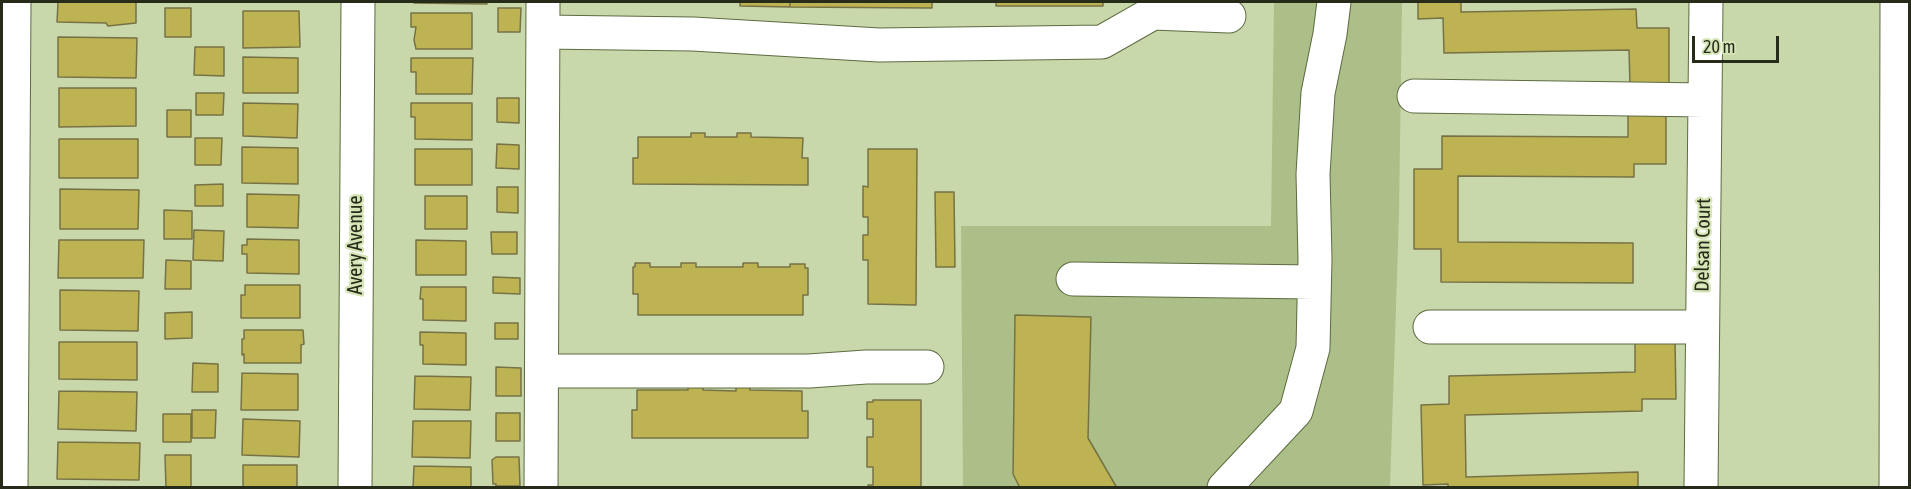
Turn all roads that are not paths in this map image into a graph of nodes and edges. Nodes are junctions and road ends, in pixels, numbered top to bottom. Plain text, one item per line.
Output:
1 (14, 2) edge
2 (358, 2) edge
3 (1334, 2) edge
4 (1706, 2) edge
5 (1897, 2) edge
6 (1229, 16) dead end
7 (543, 17) edge
8 (1414, 96) dead end
9 (1705, 100) junction
10 (1903, 130) edge
11 (1073, 279) dead end
12 (1314, 282) junction
13 (1430, 327) dead end
14 (1702, 327) junction
15 (927, 367) dead end
16 (542, 371) junction
17 (11, 488) edge
18 (355, 488) edge
19 (541, 488) edge
20 (1224, 488) edge
21 (1701, 488) edge
22 (1896, 488) edge

1 - 17 street
2 - 18 street, Avery Avenue
3 - 12 street
4 - 9 street, Delsan Court
5 - 10 street
6 - 7 street
7 - 16 street
8 - 9 street
9 - 14 street, Delsan Court
10 - 22 street
11 - 12 street
12 - 20 street
13 - 14 street
14 - 21 street, Delsan Court
15 - 16 street
16 - 19 street

